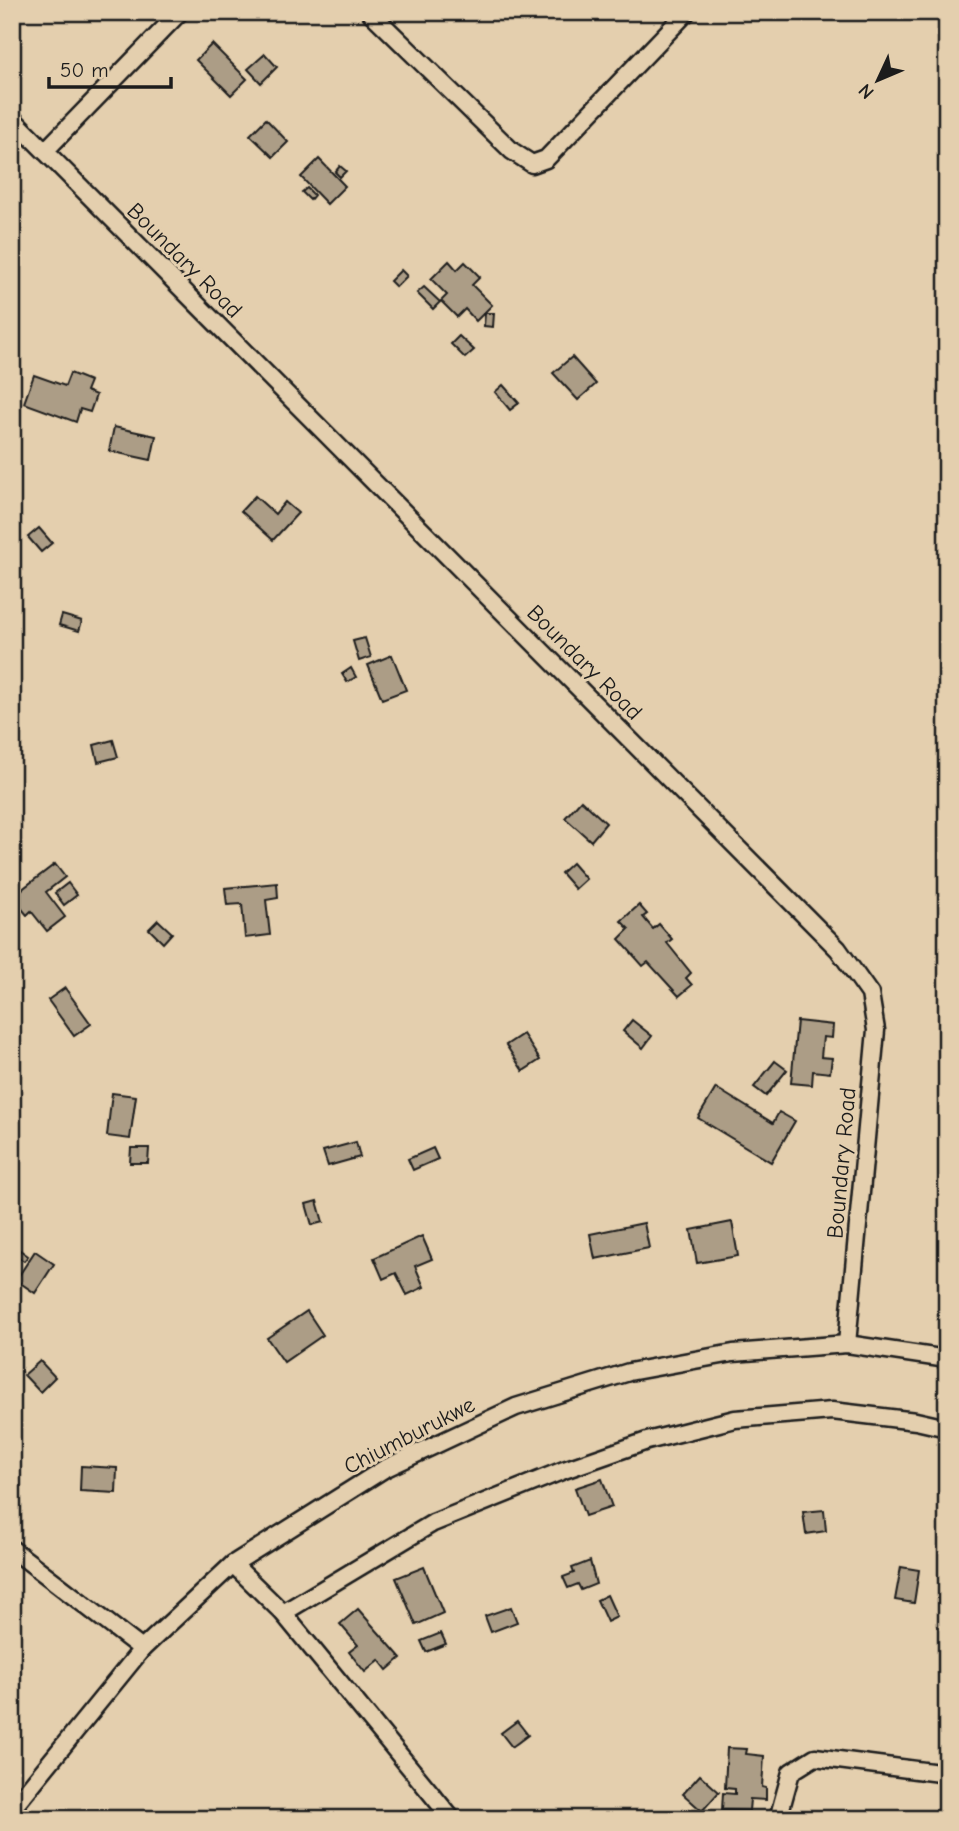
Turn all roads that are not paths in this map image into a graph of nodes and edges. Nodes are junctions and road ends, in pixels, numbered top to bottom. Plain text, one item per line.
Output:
1 (180, 12) edge
2 (370, 12) edge
3 (687, 12) edge
4 (12, 118) edge
5 (45, 151) junction
6 (847, 1344) junction
7 (947, 1359) edge
8 (947, 1428) edge
9 (12, 1549) edge
10 (233, 1564) junction
11 (283, 1613) junction
12 (142, 1649) junction
13 (947, 1774) edge
14 (12, 1809) edge
15 (452, 1819) edge
16 (778, 1819) edge

1 - 5 street
2 - 3 street
4 - 5 street, Boundary Road
5 - 6 street, Boundary Road
6 - 7 street, Chiumburukwe
6 - 10 street, Chiumburukwe
8 - 11 street
9 - 12 street
10 - 11 street
10 - 12 street, Chiumburukwe
11 - 15 street
12 - 14 street, Chiumburukwe
13 - 16 street

